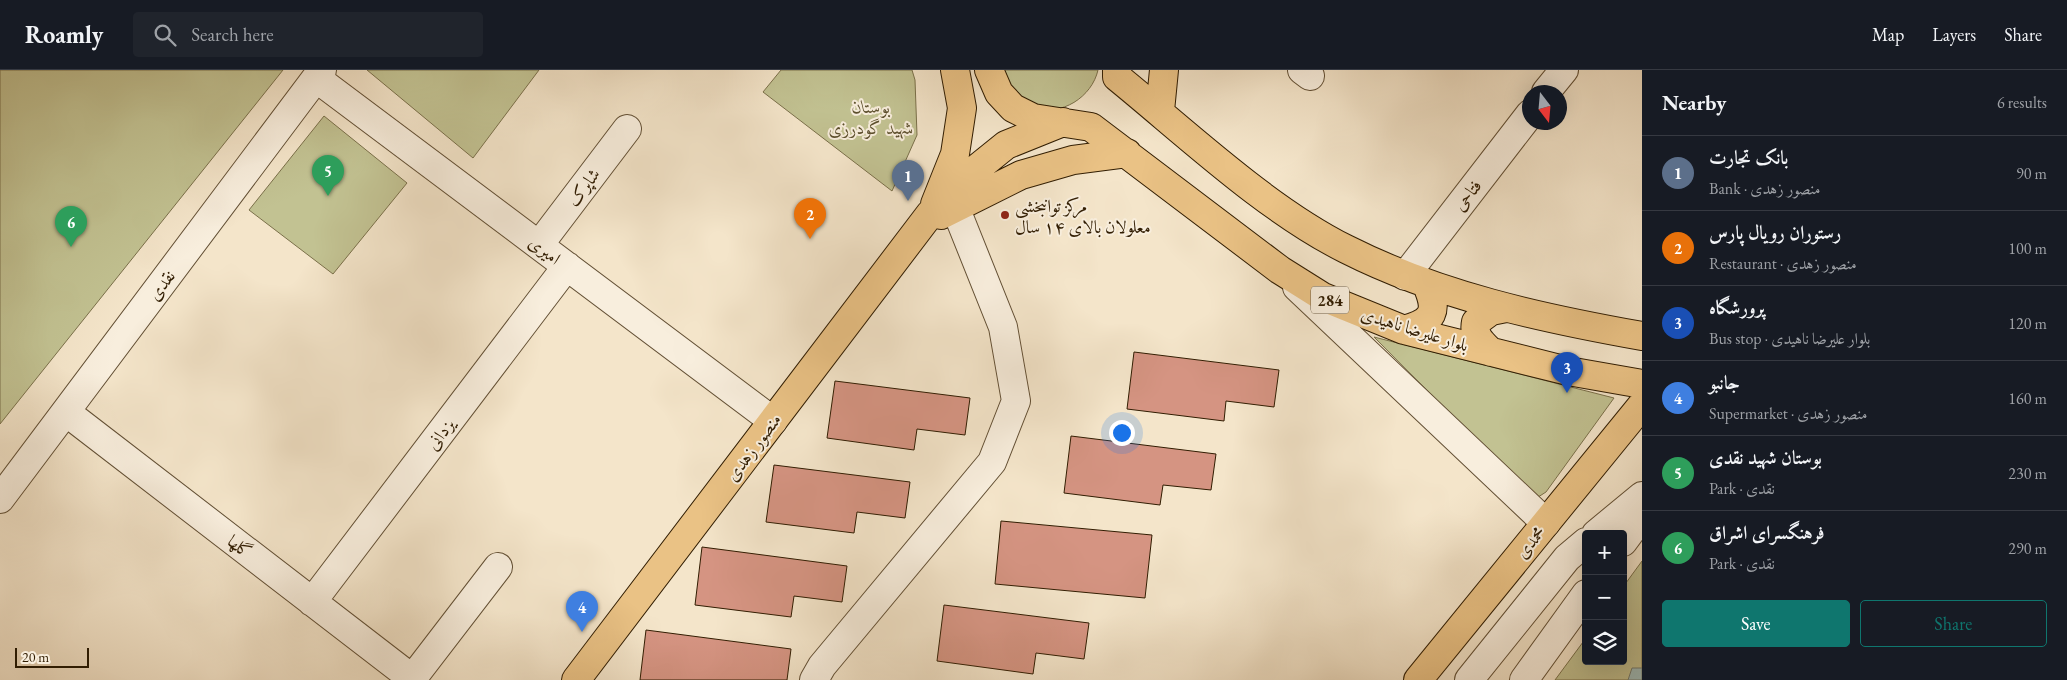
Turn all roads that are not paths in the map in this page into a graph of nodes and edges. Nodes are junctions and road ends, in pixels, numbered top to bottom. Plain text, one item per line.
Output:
1 (955, 70) edge
2 (989, 70) edge
3 (1164, 70) edge
4 (1564, 70) edge
5 (1117, 73) edge
6 (319, 74) edge
7 (1552, 85) edge
8 (1160, 111) junction
9 (1063, 122) junction
10 (1522, 126) edge
11 (627, 129) dead end
12 (1127, 153) junction
13 (936, 216) junction
14 (539, 245) junction
15 (567, 266) junction
16 (1280, 270) junction
17 (1415, 280) junction
18 (1506, 308) junction
19 (1404, 330) junction
20 (1642, 336) edge
21 (1490, 352) junction
22 (1642, 384) edge
23 (1642, 405) edge
24 (66, 412) junction
25 (773, 421) junction
26 (1642, 496) edge
27 (0, 499) edge
28 (1642, 516) edge
29 (1546, 523) junction
30 (1601, 530) edge
31 (1627, 537) edge
32 (1582, 545) edge
33 (498, 567) dead end
34 (1582, 600) edge
35 (312, 602) junction
36 (413, 679) edge
37 (576, 680) edge
38 (814, 680) edge
39 (1418, 680) edge
40 (1469, 680) edge
41 (1524, 680) edge

1 - 13 main road, منصور زهدی
2 - 9 main road, بلوار علیرضا ناهیدی
3 - 8 main road
4 - 7 street
5 - 8 main road
6 - 14 street, امیری
6 - 24 street, نقدی
8 - 17 main road
9 - 12 main road, بلوار علیرضا ناهیدی / 284
9 - 13 main road, منصور زهدی
10 - 17 street, فتاحی
11 - 14 street, شاپرک
12 - 13 main road
12 - 16 main road, بلوار علیرضا ناهیدی / 284
13 - 25 main road, منصور زهدی
13 - 38 street
14 - 15 street, امیری
15 - 25 street, امیری
15 - 35 street, یزدانی
16 - 19 main road, بلوار علیرضا ناهیدی / 284
16 - 29 street
17 - 18 main road
17 - 19 main road
18 - 20 main road
18 - 21 main road
19 - 21 main road, بلوار علیرضا ناهیدی / 284
21 - 22 main road, بلوار علیرضا ناهیدی / 284
23 - 29 main road, محمدی
24 - 27 street, نقدی
24 - 35 street, گلها
25 - 37 main road, منصور زهدی
26 - 30 street
28 - 31 street
29 - 39 main road, محمدی
32 - 40 street
33 - 36 street
34 - 41 street
35 - 36 street, گلها

